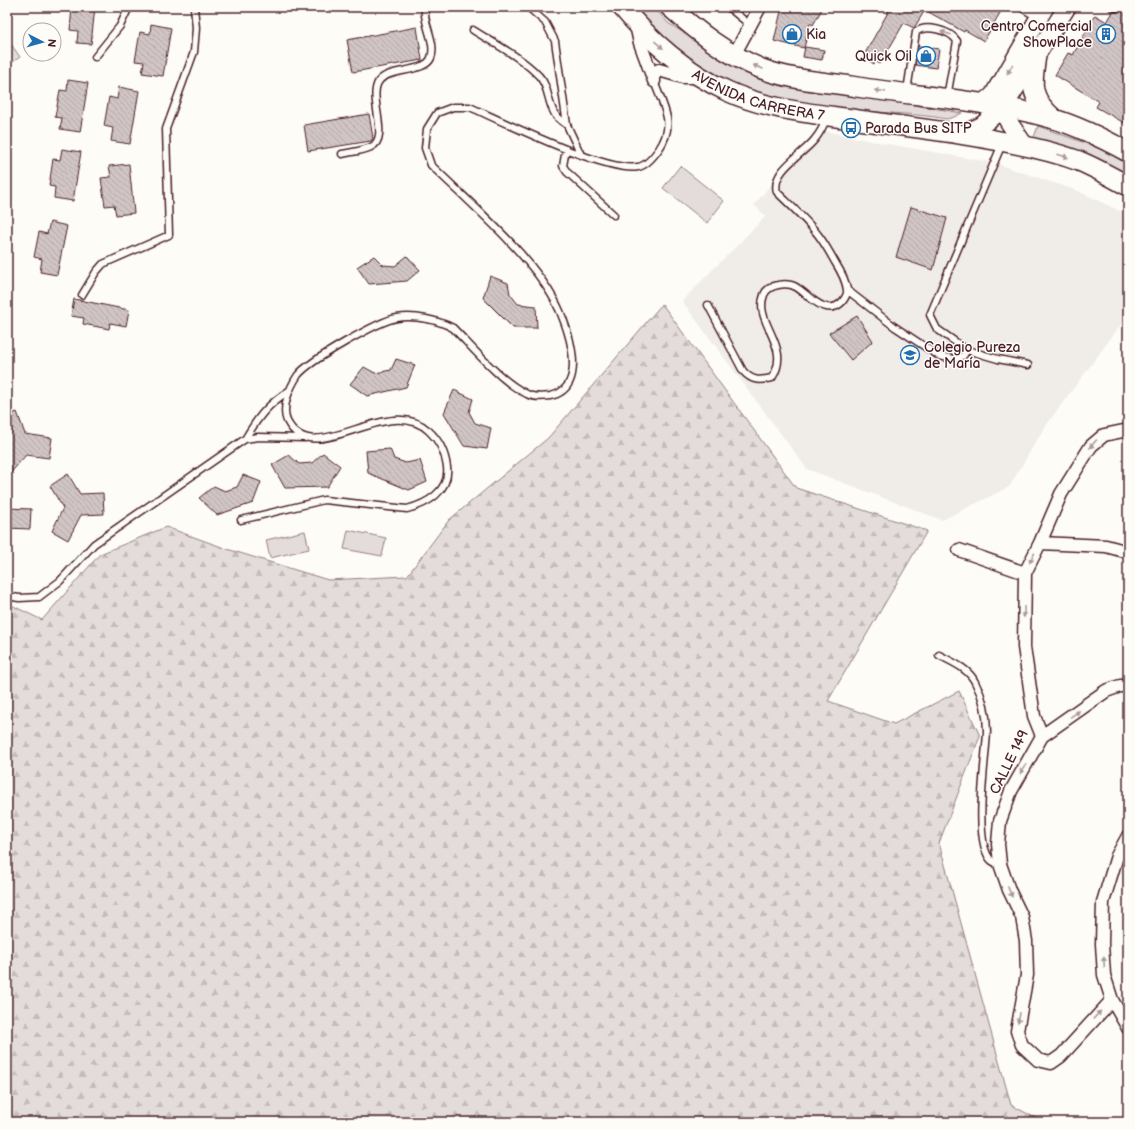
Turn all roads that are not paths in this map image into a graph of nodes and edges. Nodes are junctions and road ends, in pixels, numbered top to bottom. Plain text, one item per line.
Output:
1 (130, 7) edge
2 (194, 7) edge
3 (425, 7) edge
4 (528, 7) edge
5 (622, 7) edge
6 (670, 7) edge
7 (728, 7) edge
8 (760, 7) edge
9 (1067, 7) edge
10 (1037, 10) edge
11 (636, 24) junction
12 (750, 25) junction
13 (473, 30) dead end
14 (734, 55) junction
15 (1036, 56) junction
16 (95, 57) dead end
17 (700, 77) junction
18 (654, 81) junction
19 (1000, 85) junction
20 (906, 94) junction
21 (954, 101) junction
22 (984, 104) junction
23 (1004, 108) junction
24 (828, 116) junction
25 (1054, 119) junction
26 (567, 125) junction
27 (958, 133) junction
28 (1003, 142) junction
29 (1025, 146) junction
30 (566, 149) junction
31 (1128, 152) edge
32 (342, 154) dead end
33 (581, 155) junction
34 (1128, 186) edge
35 (614, 215) dead end
36 (847, 290) junction
37 (82, 295) dead end
38 (708, 305) dead end
39 (967, 350) junction
40 (1028, 365) dead end
41 (290, 390) junction
42 (1128, 430) edge
43 (305, 438) junction
44 (245, 439) junction
45 (241, 520) dead end
46 (1040, 543) junction
47 (960, 550) dead end
48 (1128, 552) edge
49 (1025, 573) junction
50 (7, 596) edge
51 (939, 655) dead end
52 (1128, 686) edge
53 (1042, 736) junction
54 (1128, 836) edge
55 (1000, 864) junction
56 (1112, 1000) junction
57 (1128, 1028) edge

1 - 16 lane
2 - 37 lane
3 - 32 lane
4 - 26 lane
5 - 11 main road, AVENIDA CARRERA 7
6 - 14 main road, AVENIDA CARRERA 7
7 - 12 lane
8 - 12 street
9 - 15 main road
10 -> 19 main road
11 -> 17 main road, AVENIDA CARRERA 7
11 - 18 street
12 - 14 street
13 - 26 lane
20 -> 14 main road, AVENIDA CARRERA 7
15 - 23 main road
15 - 25 main road
17 - 18 street
17 - 24 main road, AVENIDA CARRERA 7
18 - 33 lane
19 - 22 main road
19 - 23 main road
20 - 21 main road, AVENIDA CARRERA 7
21 -> 20 lane
21 - 22 main road, AVENIDA CARRERA 7
21 - 27 main road
22 - 23 main road, AVENIDA CARRERA 7
23 - 25 main road, AVENIDA CARRERA 7
23 - 27 main road
23 - 29 main road
24 - 27 main road, AVENIDA CARRERA 7
24 - 36 lane
25 - 31 main road, AVENIDA CARRERA 7
26 - 33 lane
27 - 28 main road, AVENIDA CARRERA 7
28 - 29 main road, AVENIDA CARRERA 7
28 - 39 lane
29 -> 34 main road, AVENIDA CARRERA 7
30 - 33 lane
30 - 35 lane
30 - 41 lane
36 - 38 lane
36 - 39 lane
39 - 40 lane
41 - 43 lane
41 - 44 lane
42 -> 46 street, CALLE 149
43 - 44 lane
43 - 45 lane
44 - 50 lane
46 - 48 street
46 -> 49 street, CALLE 149
47 - 49 street
49 -> 53 street, CALLE 149
51 - 55 lane
53 -> 52 street
53 -> 55 street, CALLE 149
56 -> 54 street
55 -> 56 street, CALLE 149
56 - 57 street

